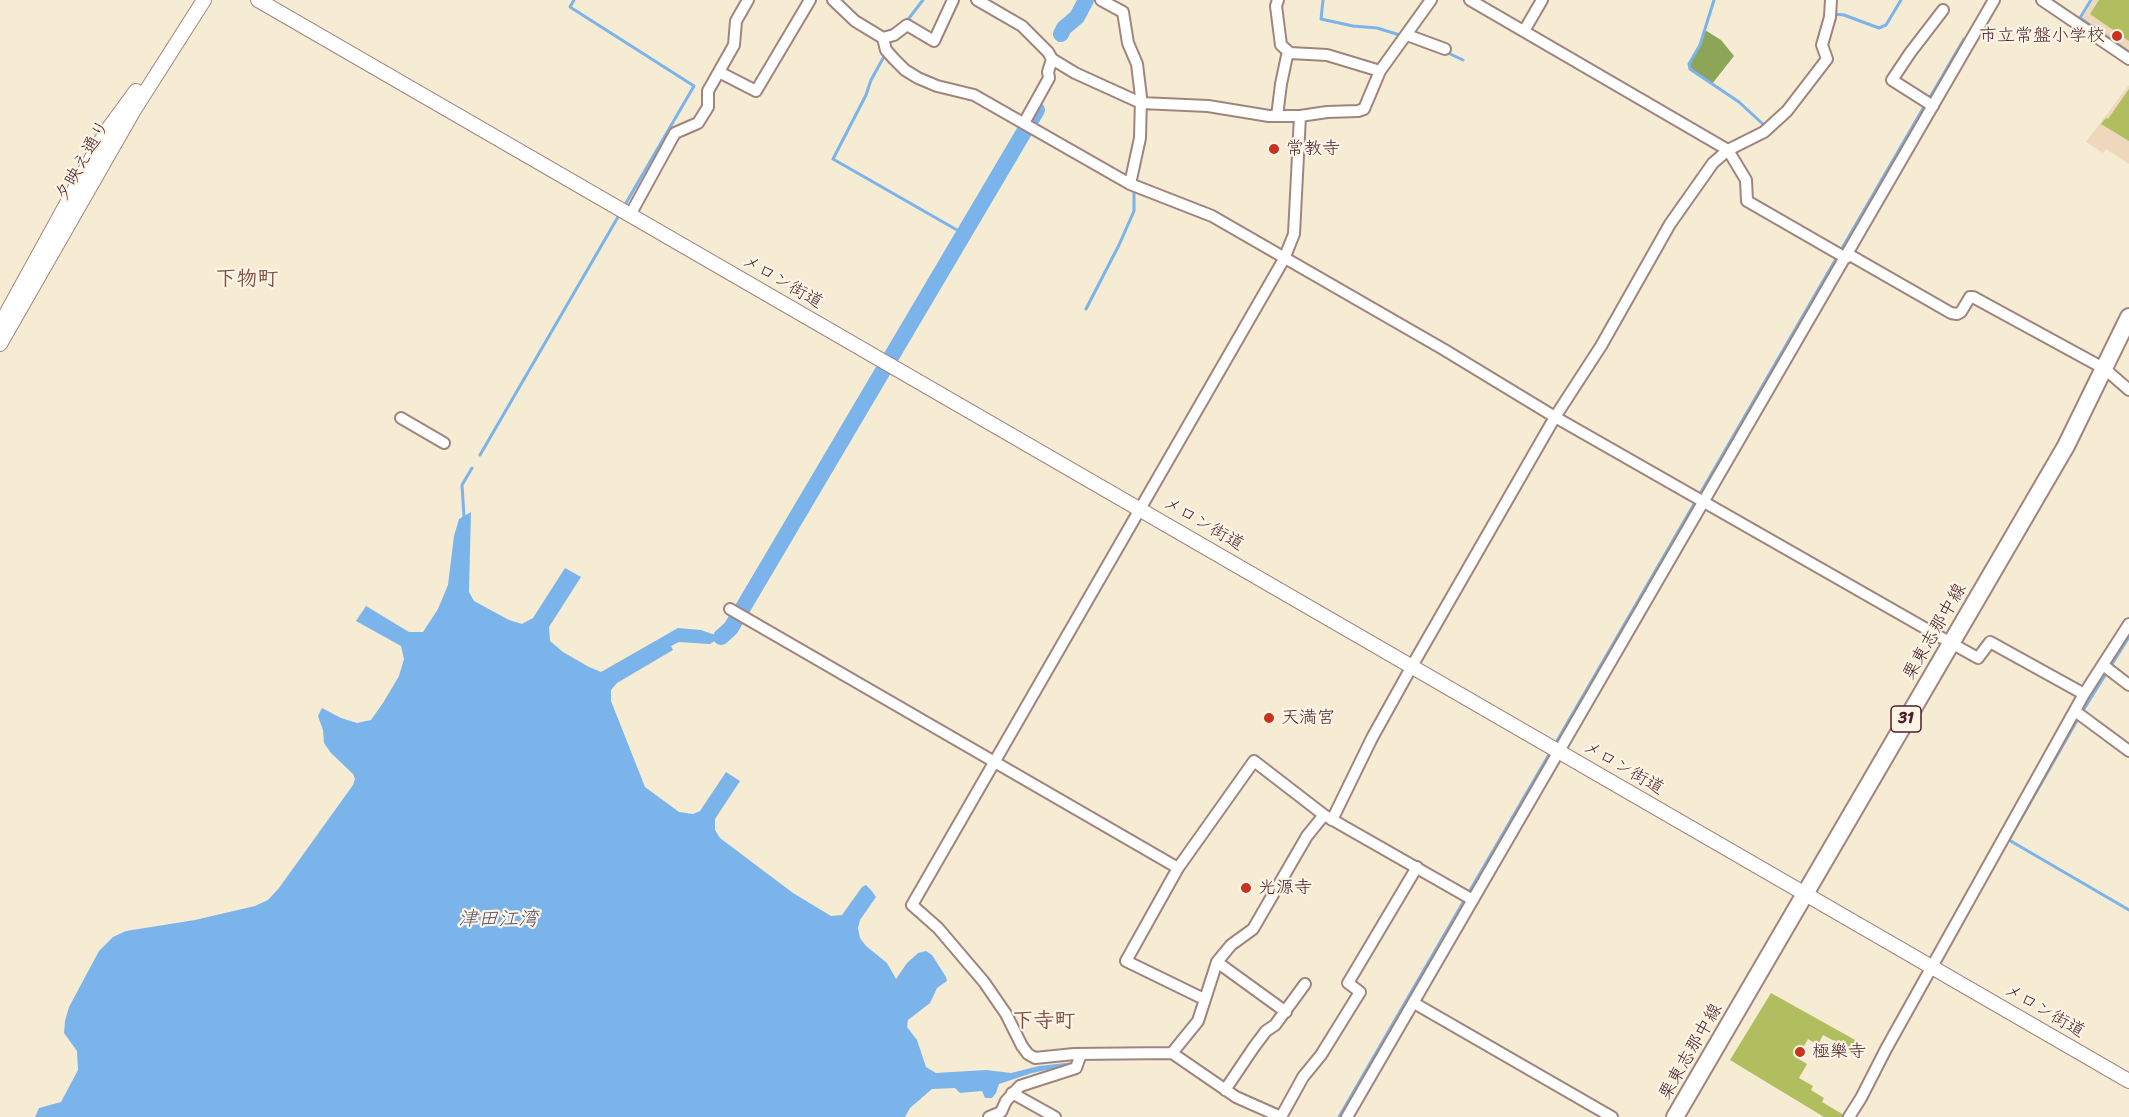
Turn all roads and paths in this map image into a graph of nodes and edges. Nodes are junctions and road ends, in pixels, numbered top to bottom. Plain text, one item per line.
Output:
1 (202, 0) edge
2 (258, 0) edge
3 (748, 0) edge
4 (810, 0) edge
5 (833, 0) edge
6 (953, 0) edge
7 (977, 0) edge
8 (1101, 0) edge
9 (1278, 0) edge
10 (1431, 0) edge
11 (1470, 0) edge
12 (1542, 0) edge
13 (1831, 0) edge
14 (1994, 0) edge
15 (2042, 0) edge
16 (1943, 10) dead end
17 (1524, 31) junction
18 (1407, 35) junction
19 (883, 38) junction
20 (1445, 50) dead end
21 (1288, 51) junction
22 (1052, 59) junction
23 (2129, 59) edge
24 (1380, 71) junction
25 (719, 72) junction
26 (1141, 103) junction
27 (1930, 104) junction
28 (1277, 116) junction
29 (1300, 116) junction
30 (1027, 124) junction
31 (1728, 150) junction
32 (1130, 184) junction
33 (630, 215) junction
34 (1843, 255) junction
35 (1284, 259) junction
36 (2129, 317) edge
37 (0, 325) edge
38 (0, 344) edge
39 (2105, 369) junction
40 (2129, 390) edge
41 (1555, 417) junction
42 (401, 418) dead end
43 (444, 443) dead end
44 (1700, 499) junction
45 (1140, 509) junction
46 (730, 609) dead end
47 (2129, 624) edge
48 (1951, 643) junction
49 (2103, 665) junction
50 (1412, 666) junction
51 (2129, 685) edge
52 (2084, 694) junction
53 (2075, 711) junction
54 (1554, 748) junction
55 (2129, 751) edge
56 (994, 760) junction
57 (1328, 818) junction
58 (1179, 867) junction
59 (1417, 867) junction
60 (1804, 895) junction
61 (1468, 897) junction
62 (1217, 962) junction
63 (1933, 968) junction
64 (1305, 984) dead end
65 (1204, 999) junction
66 (1414, 1003) junction
67 (1286, 1011) junction
68 (1172, 1053) junction
69 (1081, 1054) junction
70 (2129, 1081) edge
71 (1225, 1090) junction
72 (1012, 1093) junction
73 (989, 1117) edge
74 (1054, 1117) edge
75 (1281, 1117) edge
76 (1347, 1117) edge
77 (1612, 1117) edge
78 (1675, 1117) edge
79 (1849, 1117) edge

1 - 37 street, 夕映え通り
1 - 38 street, 夕映え通り
2 - 33 street, メロン街道
3 - 25 street
4 - 25 street
5 - 19 street
6 - 19 street
7 - 22 street
8 - 26 street
9 - 21 street
10 - 18 street
11 - 17 street
12 - 17 street
13 - 31 street
14 - 27 street
15 - 23 street
16 - 27 street
17 - 31 street
18 - 20 street
18 - 24 street
19 - 30 street
21 - 24 street
21 - 28 street
22 - 26 street
22 - 30 street
24 - 29 street
25 - 33 street
26 - 28 street
26 - 32 street
27 - 34 street
28 - 29 street
29 - 35 street
30 - 32 street
31 - 34 street
31 - 41 street
32 - 35 street
33 - 45 street, メロン街道
34 - 39 street
34 - 44 street
35 - 41 street
35 - 45 street
36 - 39 main road, 栗東志那中線 / 31
39 - 40 street
39 - 48 main road, 栗東志那中線 / 31
41 - 44 street
41 - 50 street
42 - 43 street
44 - 48 street
44 - 54 street
45 - 50 street, メロン街道
45 - 56 street
46 - 56 street
47 - 49 street
48 - 52 street
48 - 60 main road, 栗東志那中線 / 31
49 - 51 street
49 - 52 street
50 - 54 street, メロン街道
50 - 57 street
52 - 53 street
53 - 55 street
53 - 63 street
54 - 60 street, メロン街道
54 - 61 street
56 - 58 street
56 - 69 street
57 - 58 street
57 - 59 street
57 - 62 street
58 - 65 street
59 - 61 street
59 - 75 street
60 - 63 street, メロン街道
60 - 78 main road, 栗東志那中線 / 31
61 - 66 street
62 - 65 street
62 - 67 street
63 - 70 street, メロン街道
63 - 79 street
64 - 67 street
65 - 68 street
66 - 76 street
66 - 77 street
67 - 71 street
68 - 69 street
68 - 71 street
69 - 72 street
71 - 75 street
72 - 73 street
72 - 74 street

